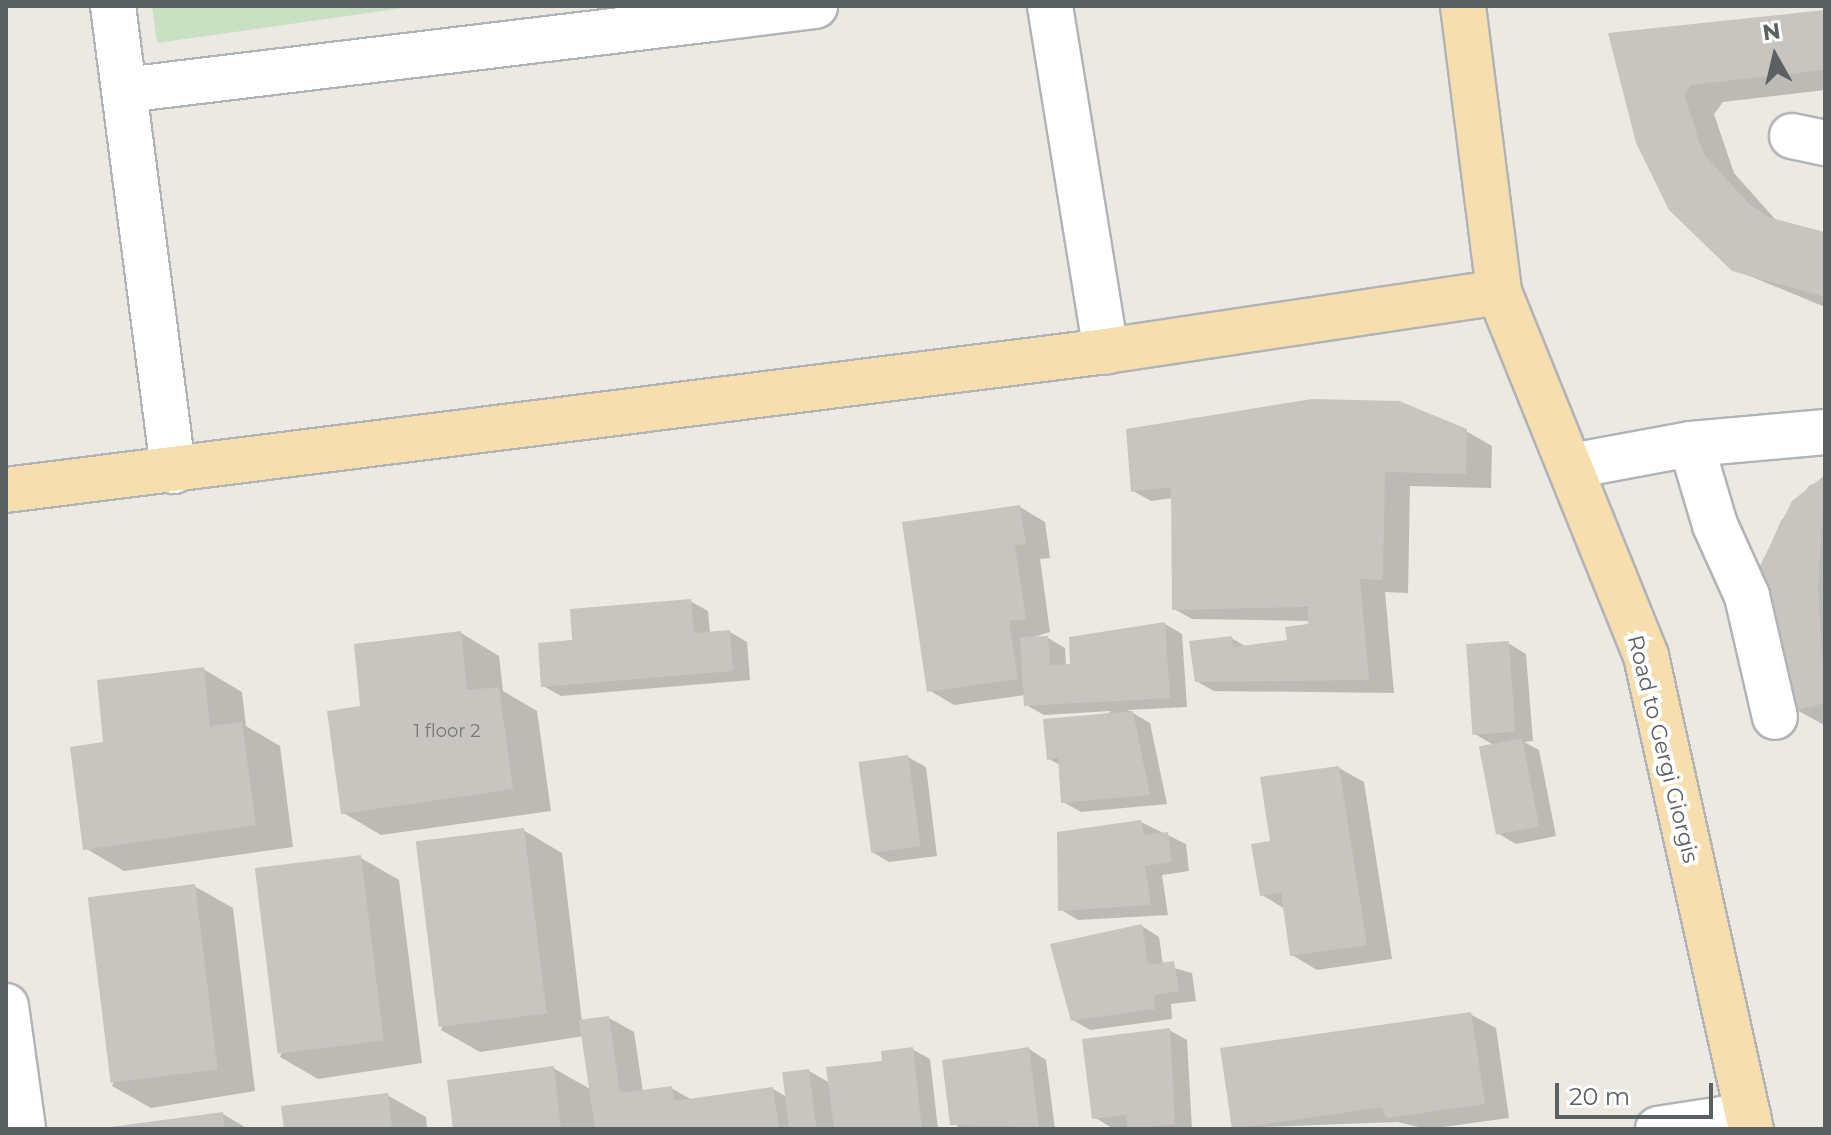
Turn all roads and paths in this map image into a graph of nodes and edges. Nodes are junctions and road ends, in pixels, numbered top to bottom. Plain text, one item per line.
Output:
1 (113, 6) edge
2 (815, 6) edge
3 (1050, 6) edge
4 (1463, 6) edge
5 (712, 12) edge
6 (125, 90) junction
7 (1499, 292) junction
8 (1106, 351) junction
9 (1825, 432) edge
10 (1691, 444) junction
11 (1572, 466) junction
12 (173, 471) junction
13 (6, 490) edge
14 (1775, 717) dead end
15 (6, 1006) edge
16 (1749, 1122) edge
17 (23, 1129) edge
18 (1658, 1129) edge

1 - 6 street
2 - 5 street
3 - 8 street
4 - 7 main road, Road to Gergi Giorgis
5 - 6 street
6 - 12 street
7 - 8 main road
7 - 11 main road, Road to Gergi Giorgis
8 - 12 main road
9 - 10 street
10 - 11 street
10 - 14 street
11 - 16 main road, Road to Gergi Giorgis
12 - 13 main road
15 - 17 street
16 - 18 street

